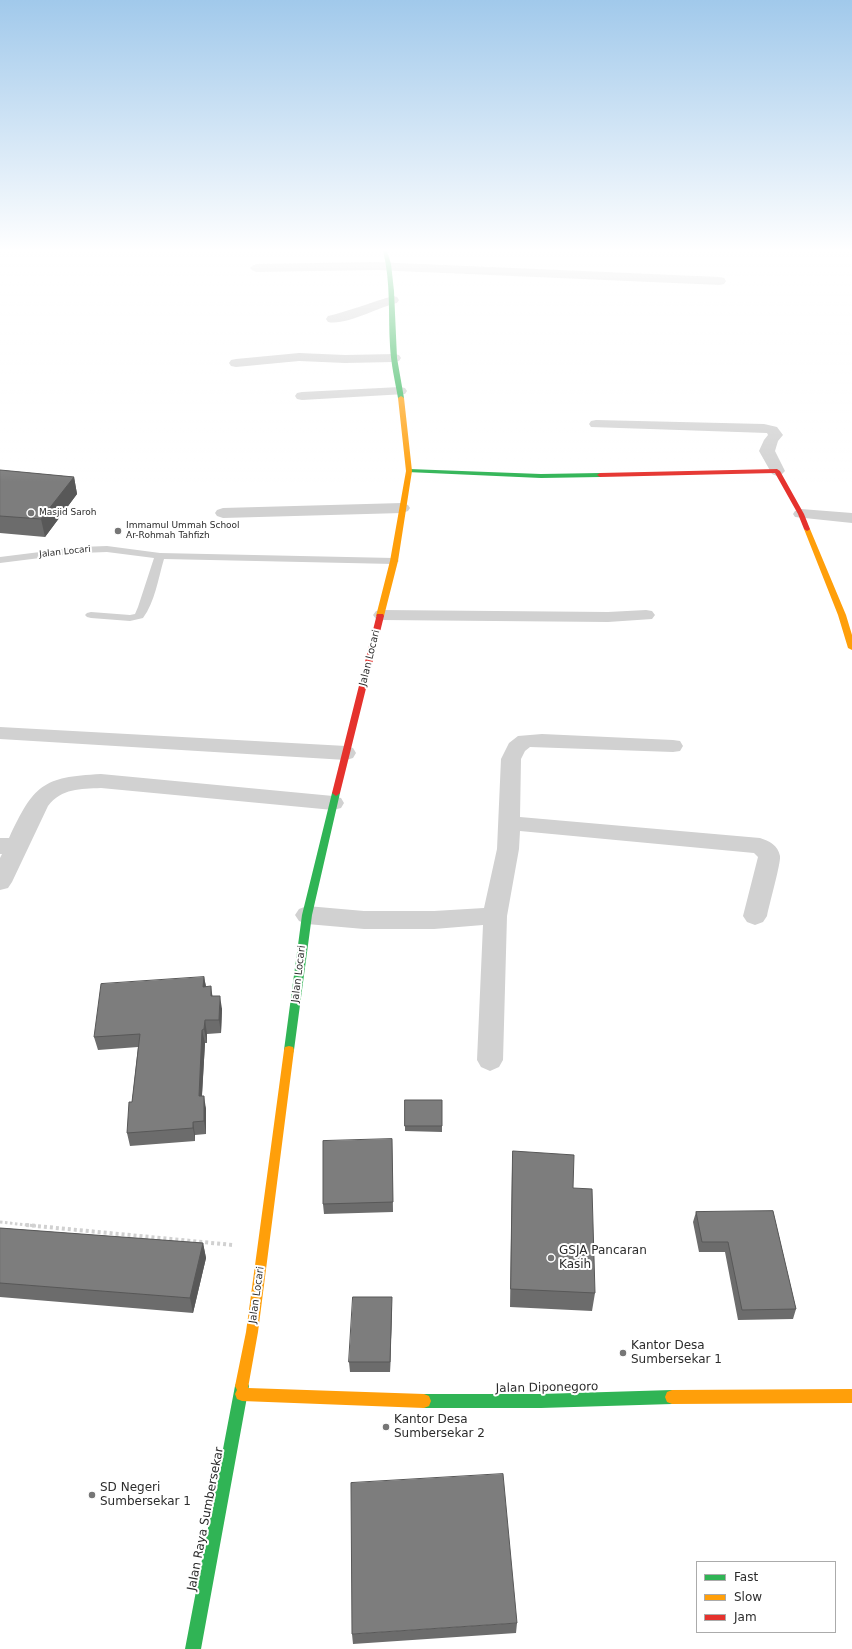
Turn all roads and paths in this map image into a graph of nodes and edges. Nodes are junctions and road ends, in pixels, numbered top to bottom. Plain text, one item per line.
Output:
1 (393, 328) edge
2 (394, 358) junction
3 (236, 363) dead end
4 (400, 392) junction
5 (302, 396) dead end
6 (596, 424) dead end
7 (777, 470) junction
8 (409, 471) junction
9 (402, 508) junction
10 (223, 513) dead end
11 (801, 514) junction
12 (852, 518) edge
13 (160, 556) junction
14 (1, 559) edge
15 (394, 561) junction
16 (91, 615) dead end
17 (382, 615) junction
18 (646, 615) dead end
19 (852, 648) edge
20 (0, 733) edge
21 (673, 746) dead end
22 (346, 753) junction
23 (333, 802) junction
24 (508, 823) junction
25 (8, 846) edge
26 (0, 882) edge
27 (307, 915) junction
28 (495, 916) junction
29 (755, 916) dead end
30 (490, 1060) dead end
31 (0, 1222) edge
32 (264, 1248) junction
33 (242, 1394) junction
34 (852, 1396) edge
35 (193, 1649) edge

1 - 2 street, Jalan Locari
2 - 3 street
2 - 4 street, Jalan Locari
4 - 5 street
4 - 8 street, Jalan Locari
6 - 7 street
7 - 8 street
7 - 11 street
8 - 9 street, Jalan Locari
9 - 10 street
9 - 15 street, Jalan Locari
11 - 12 street
11 - 19 street
13 - 14 lane, Jalan Locari
13 - 15 lane, Jalan Locari
13 - 16 lane
15 - 17 street, Jalan Locari
17 - 18 street
17 - 22 street, Jalan Locari
20 - 22 street
21 - 24 street
22 - 23 street, Jalan Locari
23 - 25 street
23 - 27 street, Jalan Locari
24 - 28 street
24 - 29 street
25 - 26 street
27 - 28 street
27 - 32 street, Jalan Locari
28 - 30 street
31 - 32 path
32 - 33 street, Jalan Locari
33 - 34 street, Jalan Diponegoro
33 - 35 street, Jalan Raya Sumbersekar

